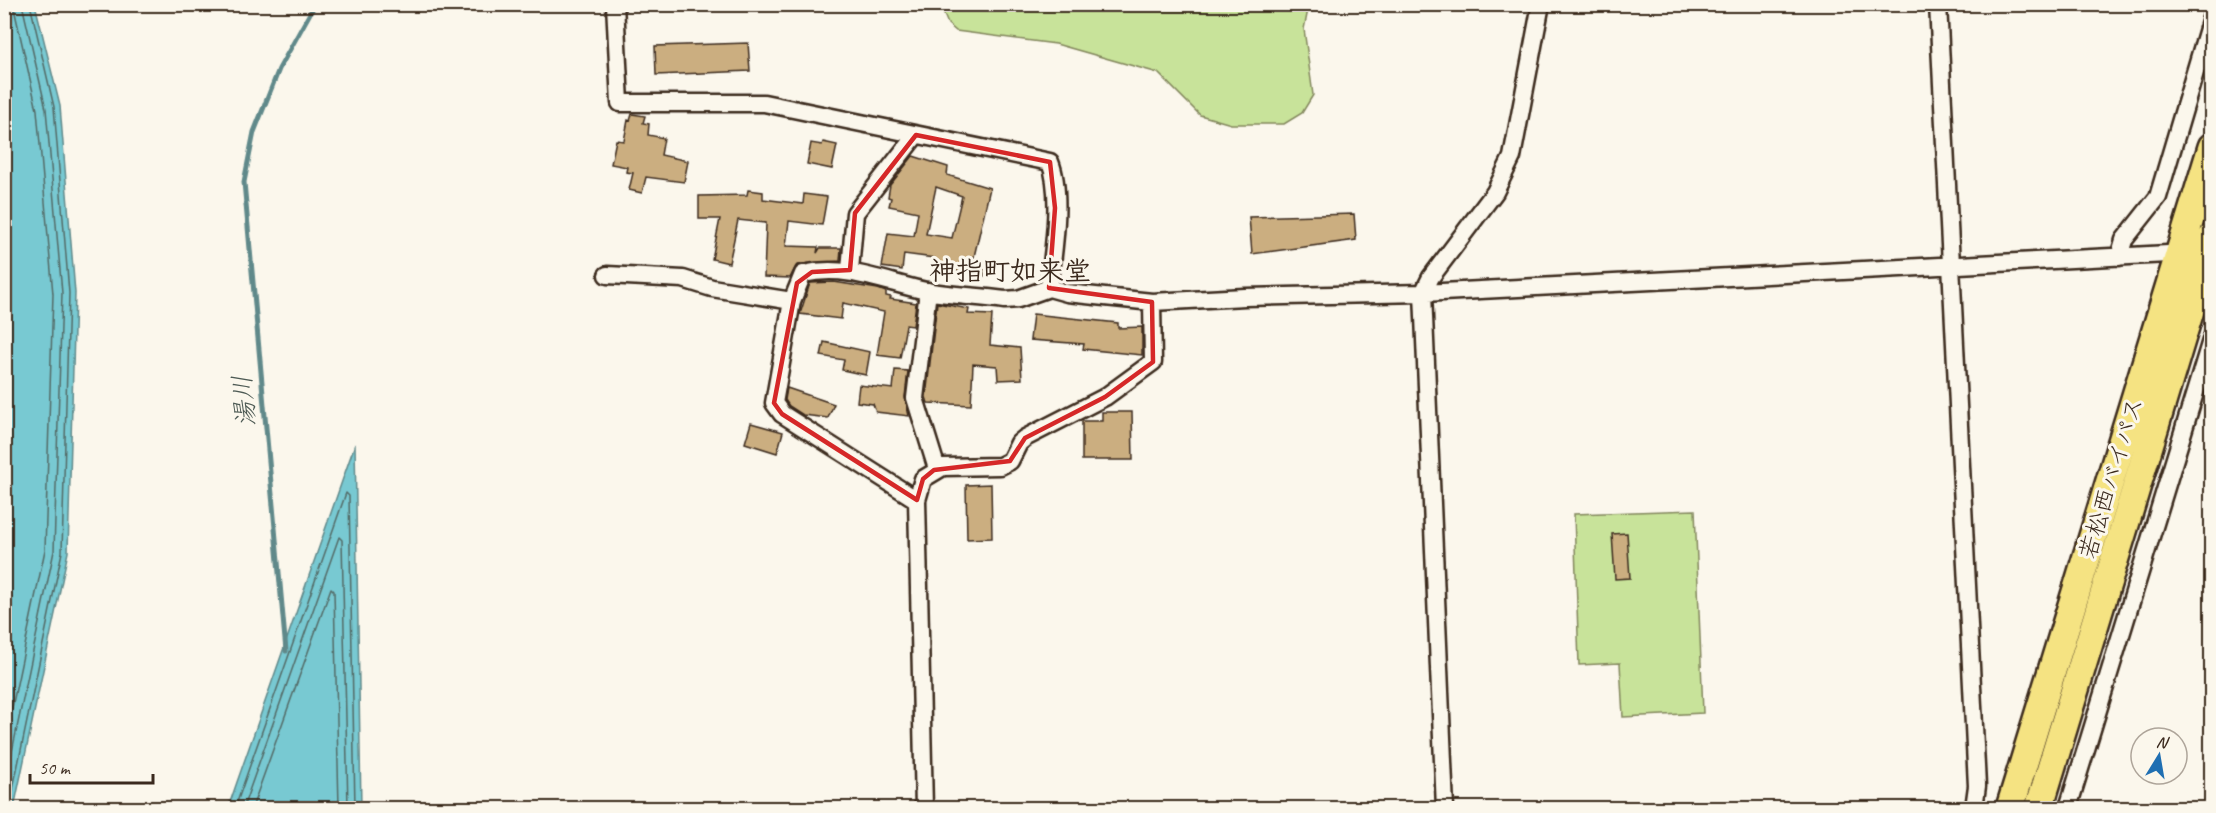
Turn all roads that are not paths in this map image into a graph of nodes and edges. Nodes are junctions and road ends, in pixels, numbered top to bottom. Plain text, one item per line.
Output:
1 (615, 4) edge
2 (1541, 4) edge
3 (1938, 4) edge
4 (2211, 15) edge
5 (916, 135) junction
6 (2211, 147) edge
7 (2210, 248) edge
8 (2179, 253) junction
9 (2118, 257) junction
10 (1951, 265) junction
11 (850, 270) junction
12 (607, 275) dead end
13 (1049, 288) junction
14 (928, 291) junction
15 (1423, 293) junction
16 (792, 301) junction
17 (1152, 302) junction
18 (2211, 337) edge
19 (937, 469) junction
20 (917, 500) junction
21 (924, 808) edge
22 (1445, 808) edge
23 (1974, 808) edge
24 (2010, 808) edge
25 (2039, 808) edge
26 (2068, 808) edge

1 - 5 street
2 - 15 street
3 - 10 street
4 - 9 street
5 - 11 street
5 - 13 street
6 - 8 highway, 若松西バイパス
7 - 8 street
7 - 25 highway, 若松西バイパス
8 - 9 street
8 - 24 highway, 若松西バイパス
9 - 10 street
10 - 15 street
10 - 23 street
11 - 14 street
11 - 16 street
12 - 16 street
13 - 14 street
13 - 17 street
14 - 19 street
15 - 17 street
15 - 22 street
16 - 20 street
17 - 19 street
18 - 26 street
19 - 20 street
20 - 21 street

